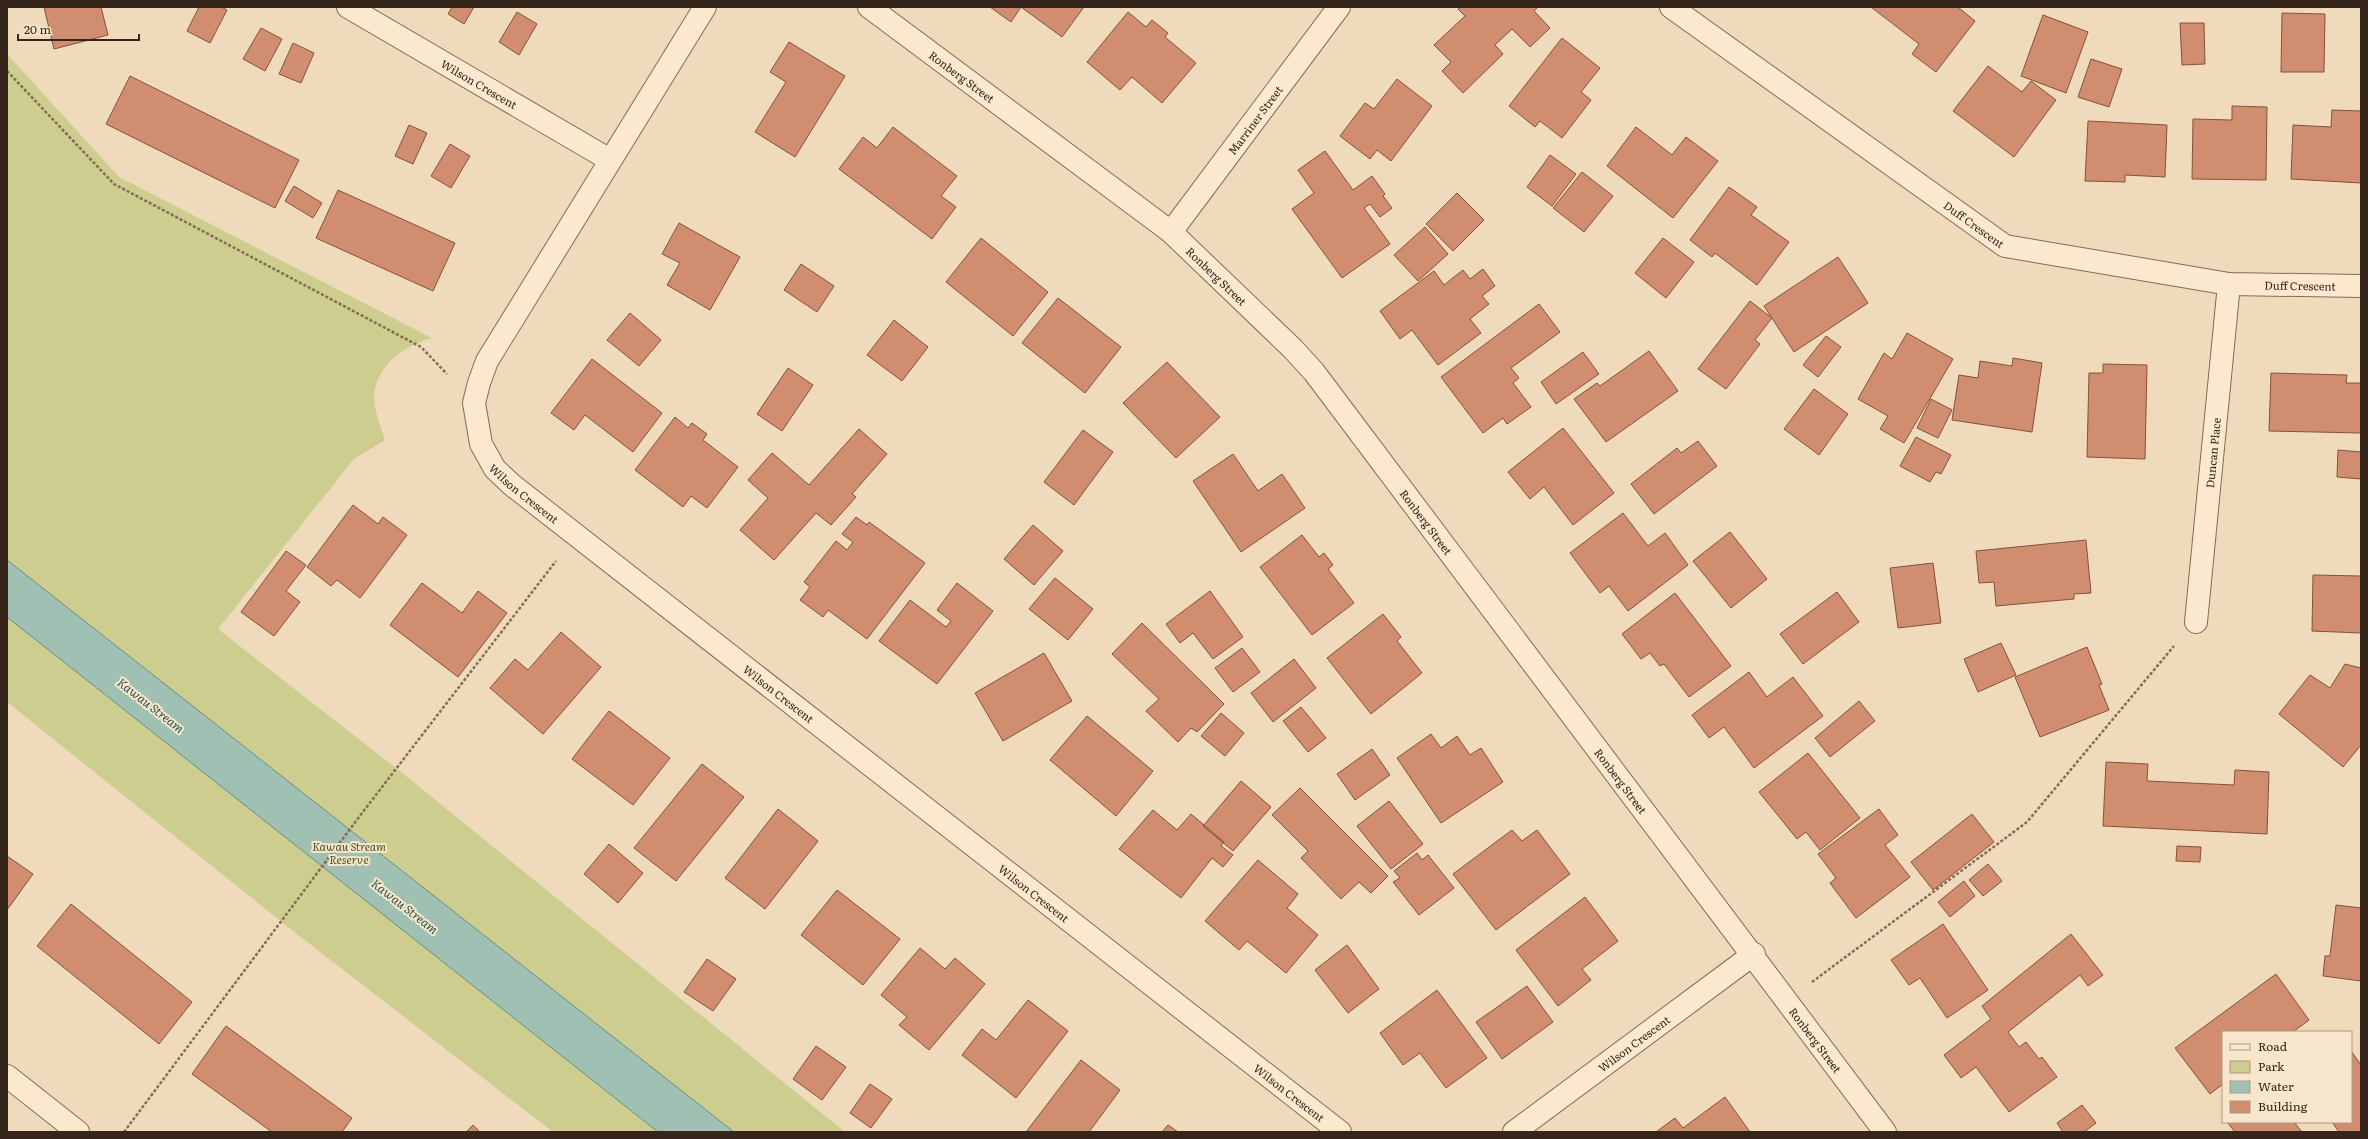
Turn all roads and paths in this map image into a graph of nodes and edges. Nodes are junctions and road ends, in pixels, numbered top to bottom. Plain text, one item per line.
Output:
1 (348, 7) edge
2 (705, 7) edge
3 (869, 7) edge
4 (1339, 7) edge
5 (1671, 7) edge
6 (7, 71) edge
7 (610, 160) junction
8 (1171, 232) junction
9 (2229, 284) junction
10 (2361, 286) edge
11 (474, 403) junction
12 (576, 535) junction
13 (2196, 622) joint
14 (1754, 954) junction
15 (1788, 1000) junction
16 (7, 1076) edge
17 (78, 1132) edge
18 (124, 1132) edge
19 (1340, 1132) edge
20 (1514, 1132) edge
21 (1885, 1132) edge

1 - 7 street, Wilson Crescent
2 - 7 street, Wilson Crescent
3 - 8 street, Ronberg Street
4 - 8 street, Marriner Street
5 - 9 street, Duff Crescent
6 - 11 path
7 - 11 street, Wilson Crescent
8 - 14 street, Ronberg Street
9 - 10 street, Duff Crescent
9 - 13 street, Duncan Place
11 - 12 street, Wilson Crescent
12 - 18 path
12 - 19 street, Wilson Crescent
13 - 15 path
14 - 15 street, Ronberg Street
14 - 20 street, Wilson Crescent
15 - 21 street, Ronberg Street
16 - 17 street

